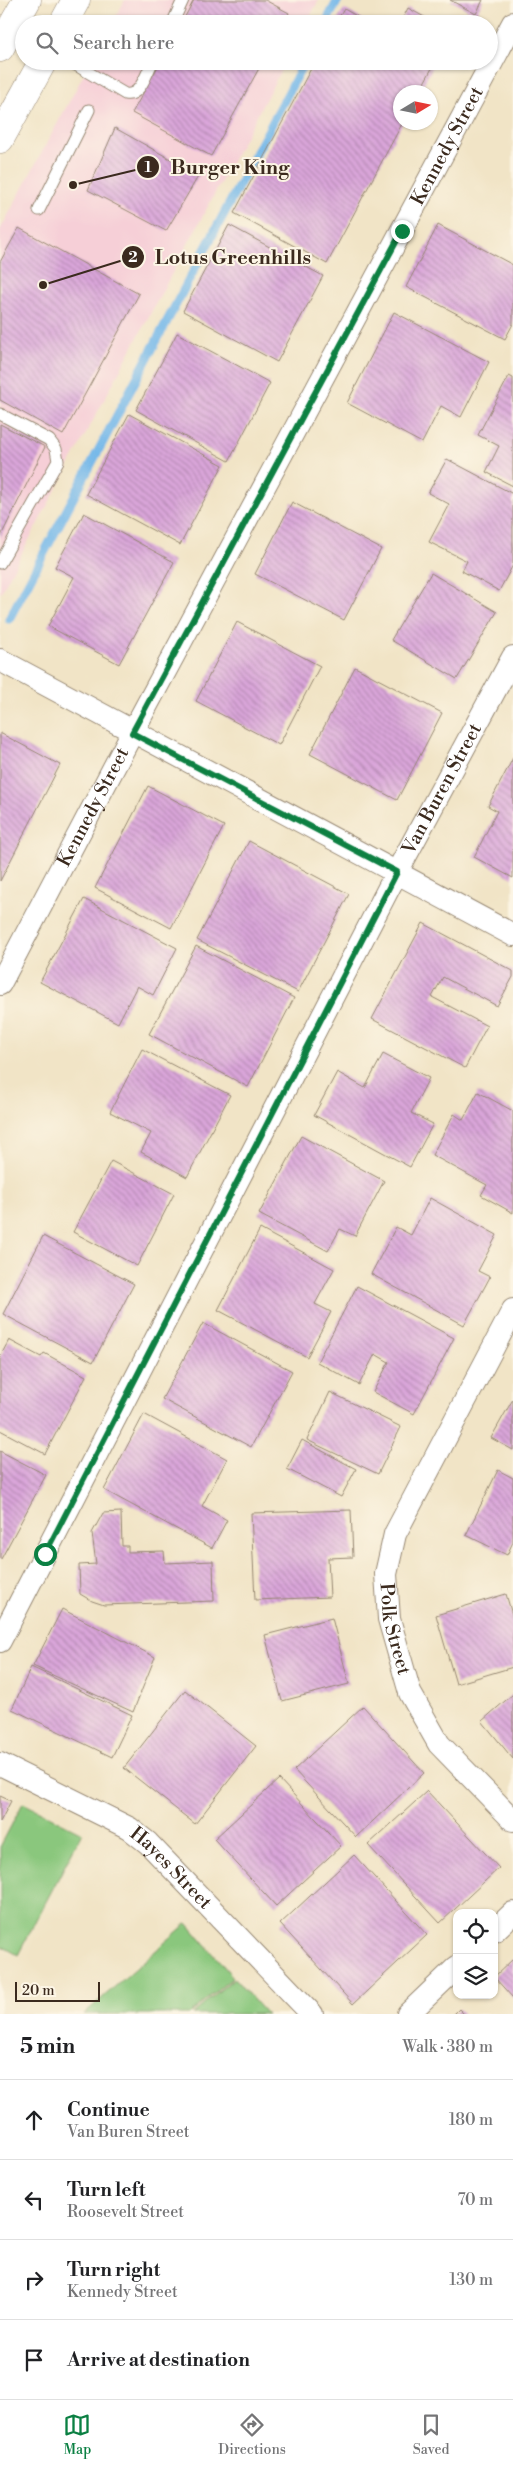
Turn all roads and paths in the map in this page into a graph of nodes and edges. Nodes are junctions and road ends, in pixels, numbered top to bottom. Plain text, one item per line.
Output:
1 (27, 0) edge
2 (76, 0) edge
3 (183, 0) edge
4 (19, 15) edge
5 (68, 15) edge
6 (176, 15) edge
7 (15, 21) edge
8 (513, 23) edge
9 (0, 48) edge
10 (498, 51) edge
11 (38, 70) edge
12 (84, 70) edge
13 (148, 70) edge
14 (488, 70) edge
15 (89, 110) dead end
16 (0, 139) edge
17 (39, 210) dead end
18 (0, 414) edge
19 (0, 563) edge
20 (513, 657) edge
21 (0, 660) edge
22 (132, 733) junction
23 (397, 872) junction
24 (513, 935) edge
25 (0, 984) edge
26 (513, 1310) edge
27 (0, 1641) edge
28 (0, 1764) edge
29 (513, 1820) edge
30 (513, 1912) edge
31 (498, 1927) edge
32 (453, 1971) edge
33 (312, 2014) edge
34 (408, 2014) edge

1 - 4 main road
2 - 5 main road
3 - 6 lane
7 - 9 main road
8 - 10 street, Kennedy Street
11 - 16 main road
12 - 13 lane
14 - 22 street, Kennedy Street
15 - 17 lane
18 - 19 lane
20 - 23 street, Van Buren Street
21 - 22 street
22 - 23 street
22 - 25 street, Kennedy Street
23 - 24 street
23 - 27 street, Van Buren Street
26 - 29 street, Polk Street
28 - 33 street, Hayes Street
30 - 31 street
32 - 34 street

